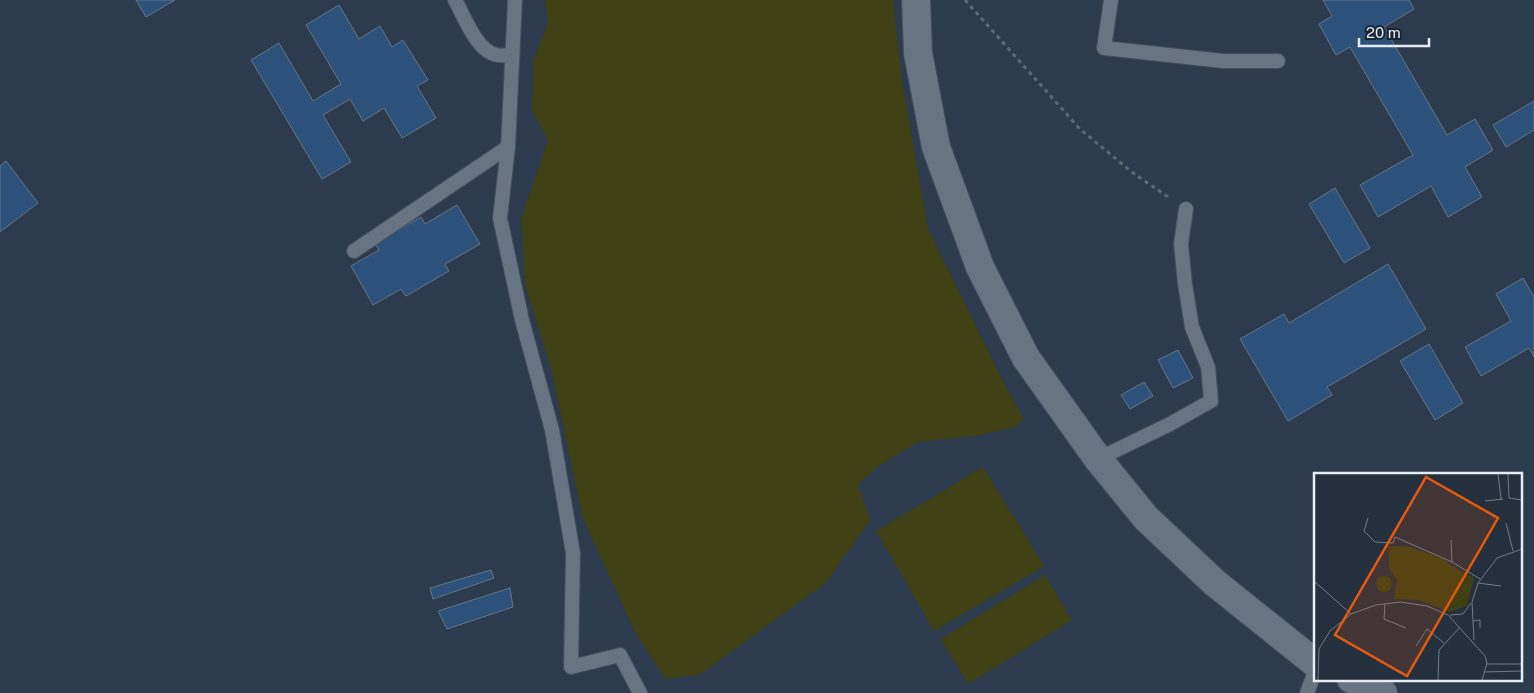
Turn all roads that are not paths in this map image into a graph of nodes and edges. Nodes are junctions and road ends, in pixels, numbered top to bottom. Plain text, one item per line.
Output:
1 (455, 0) edge
2 (515, 0) edge
3 (916, 0) edge
4 (1111, 0) edge
5 (512, 56) junction
6 (1278, 61) dead end
7 (508, 147) junction
8 (1186, 209) road end
9 (354, 251) dead end
10 (1098, 459) junction
11 (1314, 662) edge
12 (1314, 675) edge
13 (1353, 680) edge
14 (640, 693) edge
15 (1307, 693) edge
16 (1384, 693) edge

1 - 5 lane
2 - 5 lane
3 - 10 street
4 - 6 lane
5 - 7 lane
7 - 9 lane
7 - 14 lane
8 - 10 lane
10 - 11 street
12 - 15 lane
13 - 16 street

